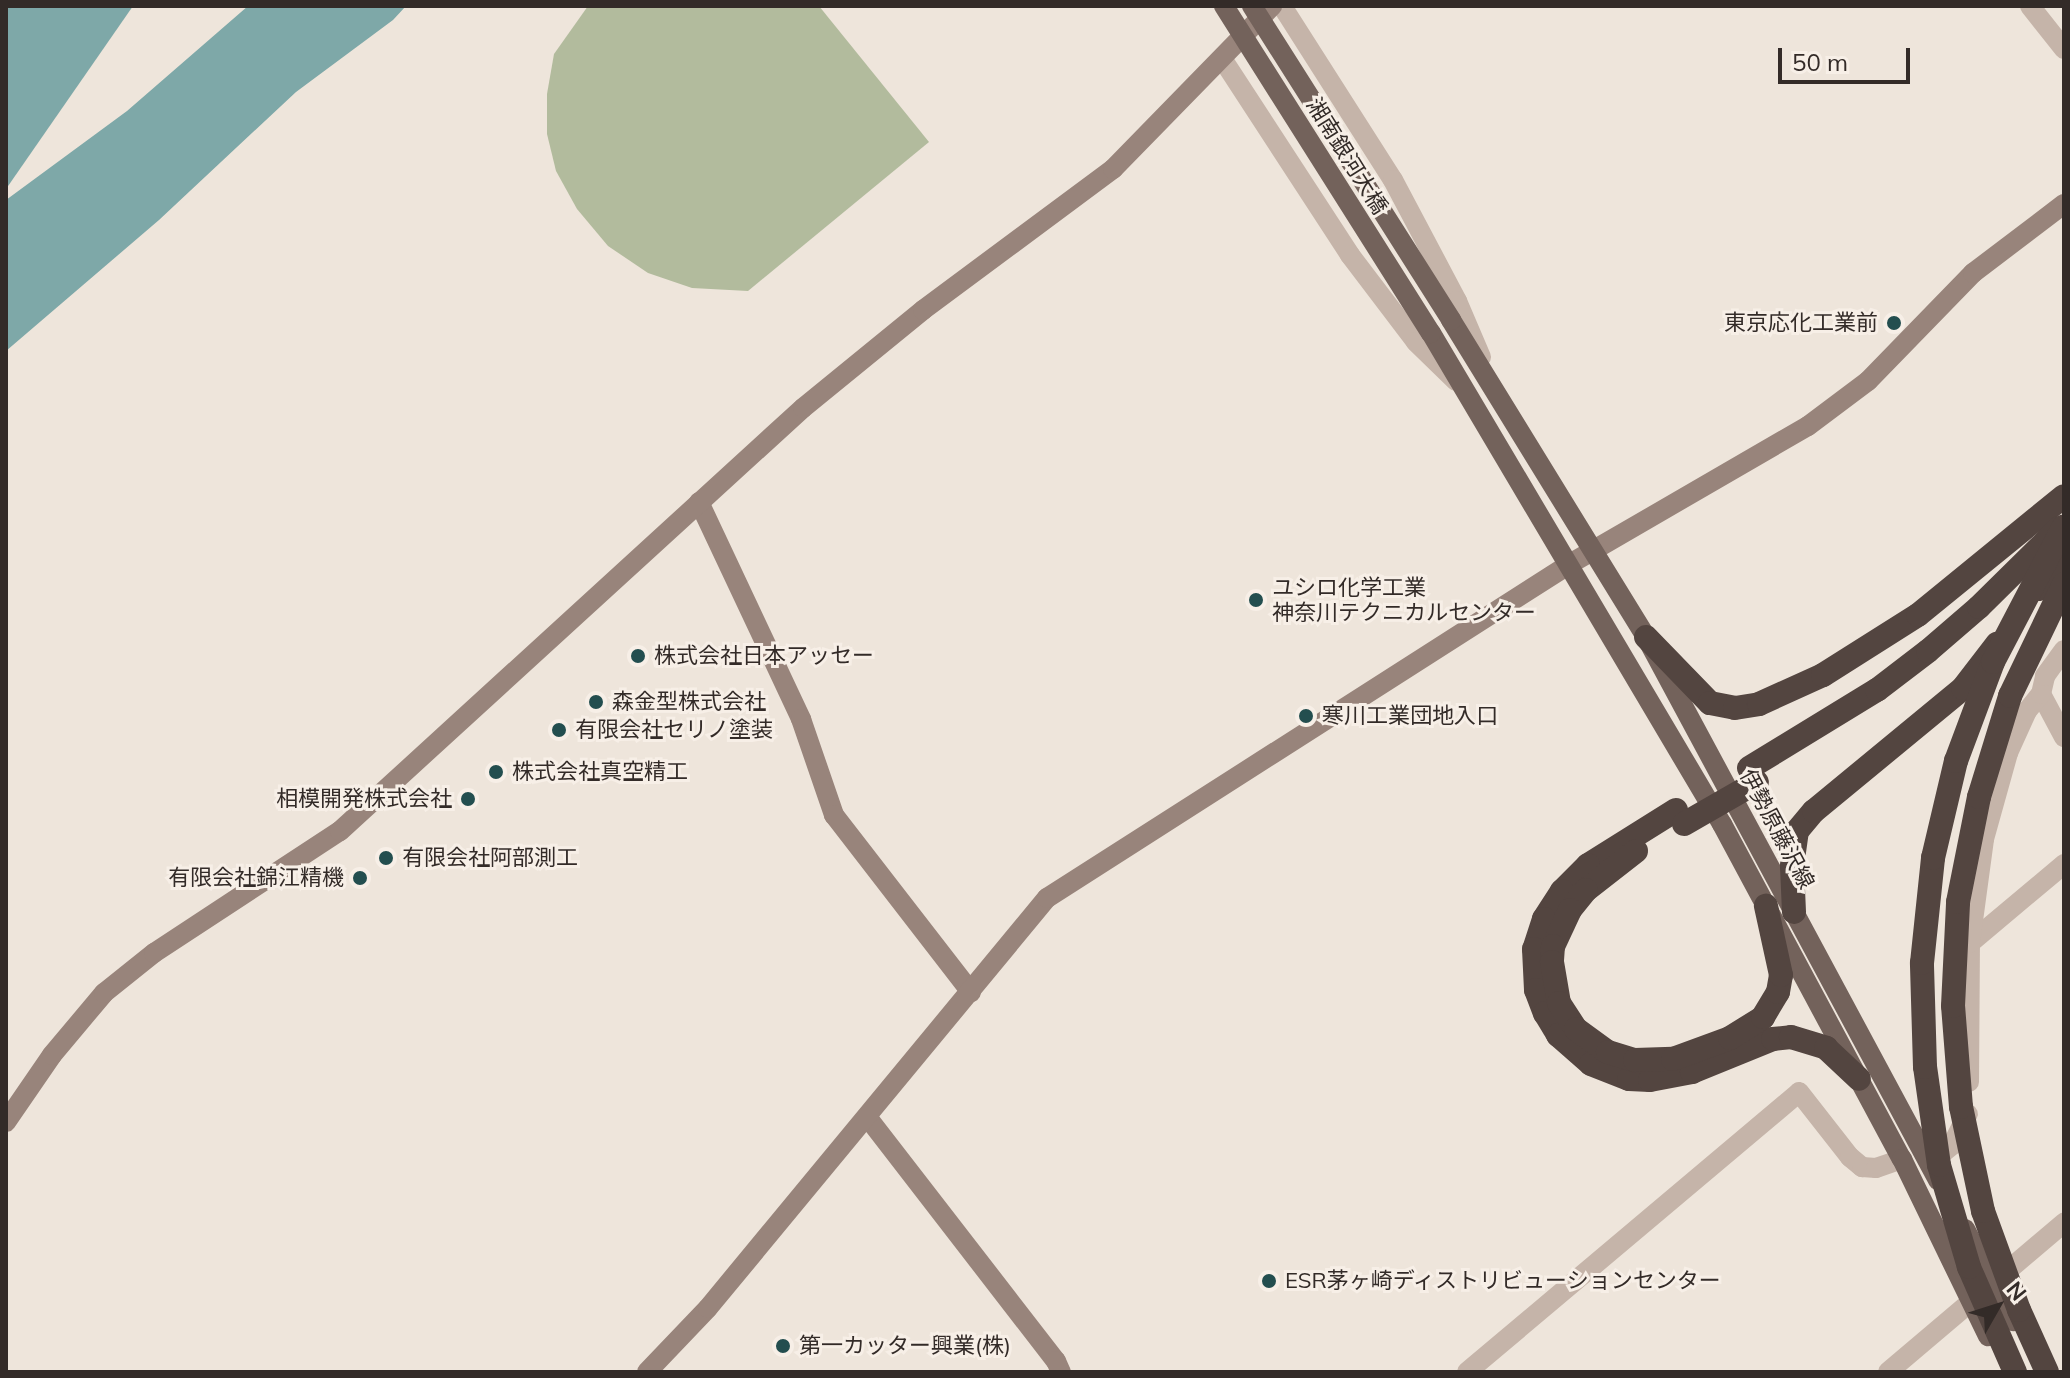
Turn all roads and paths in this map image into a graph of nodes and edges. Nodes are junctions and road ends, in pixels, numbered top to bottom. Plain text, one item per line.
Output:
1 (1224, 6) edge
2 (1252, 6) edge
3 (1272, 6) edge
4 (1282, 6) edge
5 (2030, 6) edge
6 (2064, 49) edge
7 (1223, 60) junction
8 (2064, 204) edge
9 (1451, 320) joint
10 (1431, 333) joint
11 (1494, 389) junction
12 (1468, 392) junction
13 (2064, 496) edge
14 (699, 502) junction
15 (2064, 524) edge
16 (1592, 551) junction
17 (2064, 554) edge
18 (1568, 565) junction
19 (2064, 584) edge
20 (1646, 637) junction
21 (2064, 650) edge
22 (2041, 694) junction
23 (2064, 737) edge
24 (1753, 775) junction
25 (1680, 817) junction
26 (2064, 864) edge
27 (1766, 906) junction
28 (1794, 912) junction
29 (1970, 943) junction
30 (971, 992) junction
31 (1859, 1079) junction
32 (868, 1118) junction
33 (6, 1122) edge
34 (1902, 1159) junction
35 (1929, 1164) junction
36 (2064, 1223) edge
37 (1994, 1283) junction
38 (1971, 1303) junction
39 (647, 1372) edge
40 (1061, 1372) edge
41 (1467, 1372) edge
42 (1888, 1372) edge
43 (2007, 1372) edge
44 (2015, 1372) edge
45 (2039, 1372) edge
46 (2047, 1372) edge

1 - 10 main road, 湘南銀河大橋, bridge
2 - 9 main road, 湘南銀河大橋, bridge
3 - 7 street
4 - 11 street
5 - 6 street
7 - 12 street
7 - 14 street
8 - 16 street
9 - 11 main road, 伊勢原藤沢線
10 - 12 main road, 伊勢原藤沢線
11 - 16 main road, 伊勢原藤沢線
12 - 18 main road, 伊勢原藤沢線
13 - 20 highway
14 - 30 street
14 - 33 street
15 - 24 highway
15 - 44 highway, bridge
16 - 18 street
16 - 20 main road, 伊勢原藤沢線
17 - 24 highway
17 - 28 highway
18 - 27 main road, 伊勢原藤沢線
18 - 30 street
19 - 46 highway, bridge
20 - 28 main road, 伊勢原藤沢線
21 - 22 street
22 - 23 street
22 - 29 street
24 - 25 highway, bridge
25 - 27 highway
25 - 31 highway
26 - 29 street
27 - 31 main road, 伊勢原藤沢線
28 - 35 main road, 伊勢原藤沢線
29 - 35 street
30 - 32 street
31 - 34 main road, 伊勢原藤沢線
32 - 39 street
32 - 40 street
34 - 38 main road, 伊勢原藤沢線
34 - 41 street
35 - 37 main road, 伊勢原藤沢線
36 - 37 street
37 - 38 street
37 - 45 main road, 伊勢原藤沢線
38 - 42 street
38 - 43 main road, 伊勢原藤沢線

